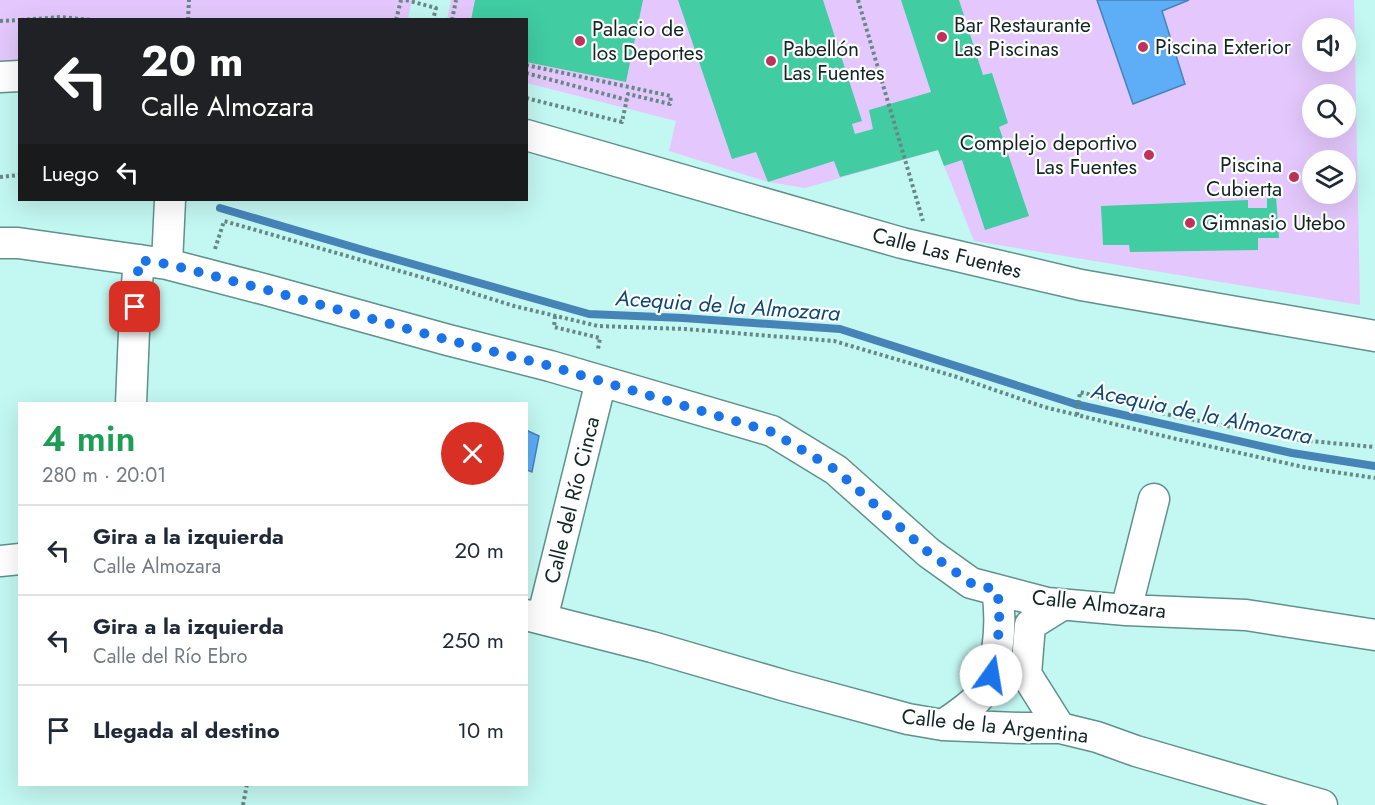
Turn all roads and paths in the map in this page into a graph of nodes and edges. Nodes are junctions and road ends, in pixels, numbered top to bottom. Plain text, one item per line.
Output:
1 (189, 0) edge
2 (401, 0) edge
3 (406, 0) edge
4 (456, 0) edge
5 (858, 0) edge
6 (47, 18) edge
7 (71, 18) edge
8 (188, 18) edge
9 (396, 18) edge
10 (434, 18) edge
11 (452, 18) edge
12 (18, 20) edge
13 (0, 21) edge
14 (528, 65) edge
15 (528, 74) edge
16 (18, 76) edge
17 (0, 77) edge
18 (528, 98) edge
19 (627, 100) junction
20 (528, 136) edge
21 (18, 175) edge
22 (0, 177) edge
23 (170, 201) edge
24 (0, 243) edge
25 (932, 250) junction
26 (215, 251) dead end
27 (153, 262) junction
28 (555, 316) junction
29 (1375, 336) edge
30 (598, 349) dead end
31 (601, 381) junction
32 (131, 402) edge
33 (1077, 415) junction
34 (1375, 447) edge
35 (1375, 478) edge
36 (1154, 499) dead end
37 (18, 559) edge
38 (0, 561) edge
39 (997, 590) junction
40 (1062, 605) junction
41 (1126, 610) junction
42 (534, 617) edge
43 (1375, 635) edge
44 (943, 724) junction
45 (1060, 728) junction
46 (247, 786) edge
47 (243, 805) edge
48 (1322, 805) edge

1 - 8 path
2 - 9 path
3 - 10 path
4 - 11 path
5 - 25 path
6 - 7 path
12 - 13 path
14 - 19 path
15 - 19 path
16 - 17 street
18 - 19 path
20 - 25 street, Calle Las Fuentes
21 - 22 path
23 - 27 street
24 - 27 street, Calle Almozara
25 - 29 street, Calle Las Fuentes
26 - 28 path
27 - 31 street, Calle Almozara
27 - 32 street
28 - 30 path
28 - 33 path
31 - 39 street, Calle Almozara
31 - 42 street, Calle del Río Cinca
33 - 34 path
33 - 35 path
36 - 41 street
37 - 38 street
39 - 40 street, Calle Almozara
39 - 44 street
40 - 41 street, Calle Almozara
40 - 45 street
41 - 43 street, Calle Almozara
42 - 44 street, Calle de la Argentina
44 - 45 street, Calle de la Argentina
45 - 48 street, Calle de la Argentina
46 - 47 path

